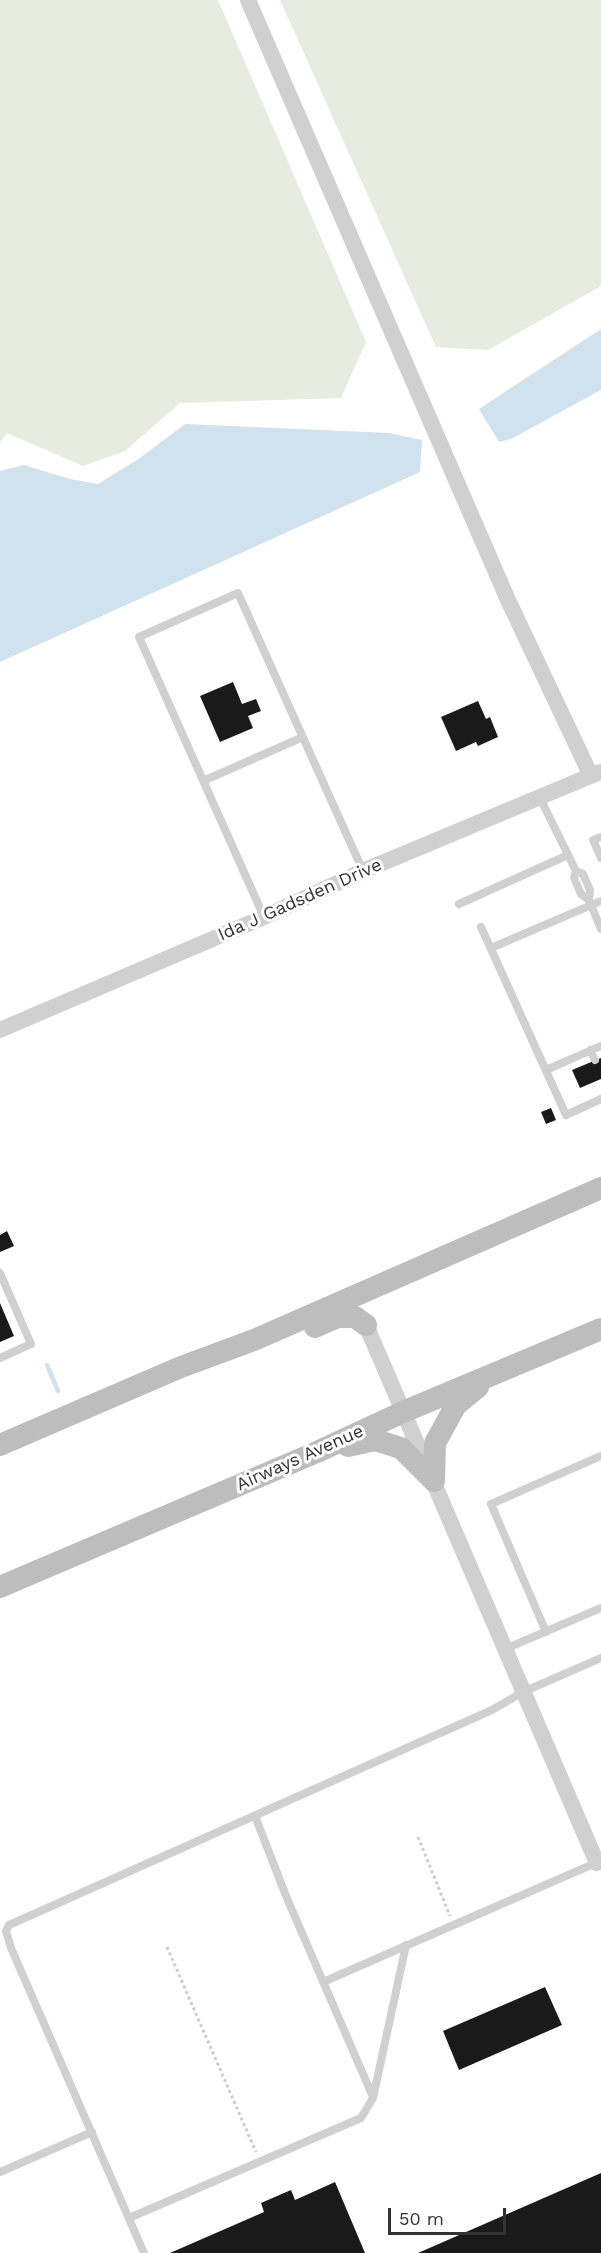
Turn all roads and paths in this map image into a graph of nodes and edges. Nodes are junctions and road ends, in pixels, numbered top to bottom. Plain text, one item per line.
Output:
1 (248, 0) edge
2 (303, 737) junction
3 (596, 774) edge
4 (203, 781) junction
5 (540, 798) junction
6 (601, 837) edge
7 (568, 855) junction
8 (601, 858) edge
9 (363, 871) junction
10 (601, 901) edge
11 (590, 903) junction
12 (459, 904) dead end
13 (264, 917) junction
14 (482, 927) dead end
15 (601, 929) edge
16 (491, 948) junction
17 (0, 1030) edge
18 (601, 1046) edge
19 (590, 1050) junction
20 (595, 1060) dead end
21 (546, 1070) junction
22 (601, 1099) edge
23 (601, 1188) edge
24 (0, 1273) edge
25 (405, 1273) junction
26 (366, 1325) junction
27 (601, 1329) edge
28 (254, 1340) junction
29 (0, 1358) edge
30 (490, 1377) junction
31 (403, 1412) junction
32 (0, 1445) edge
33 (317, 1452) junction
34 (601, 1456) edge
35 (434, 1481) junction
36 (0, 1587) edge
37 (601, 1608) edge
38 (546, 1632) junction
39 (505, 1649) junction
40 (601, 1658) edge
41 (524, 1692) junction
42 (255, 1816) junction
43 (418, 1837) dead end
44 (599, 1862) edge
45 (454, 1925) junction
46 (406, 1946) junction
47 (167, 1947) dead end
48 (323, 1982) junction
49 (373, 2098) junction
50 (92, 2132) junction
51 (261, 2161) junction
52 (0, 2172) edge
53 (129, 2218) junction
54 (144, 2253) edge

1 - 3 street
2 - 4 lane
2 - 4 lane
2 - 9 lane
3 - 5 street, Ida J Gadsden Drive
4 - 13 lane
5 - 7 lane
5 - 9 street, Ida J Gadsden Drive
6 - 8 lane
7 - 11 lane
7 - 12 lane
9 - 13 street, Ida J Gadsden Drive
10 - 11 lane
11 - 15 lane
11 - 16 lane
13 - 17 street, Ida J Gadsden Drive
14 - 16 lane
16 - 21 lane
18 - 19 lane
19 - 20 lane
19 - 21 lane
21 - 22 lane
23 - 25 main road
24 - 29 lane
25 - 26 main road
25 - 28 main road
26 - 28 main road
26 - 31 street
27 - 30 main road, Airways Avenue
28 - 32 main road
30 - 31 main road, Airways Avenue
30 - 35 main road
31 - 33 main road, Airways Avenue
31 - 35 street
33 - 35 main road
33 - 36 main road, Airways Avenue
34 - 38 lane
35 - 39 street
37 - 38 lane
38 - 39 lane
39 - 41 street
40 - 41 lane
41 - 42 lane
41 - 44 street
42 - 48 lane
42 - 50 lane
43 - 45 path
44 - 45 lane
45 - 46 lane
46 - 48 lane
46 - 49 lane
47 - 51 path
48 - 49 lane
49 - 51 lane
50 - 52 lane
50 - 53 lane
51 - 53 lane
53 - 54 lane

